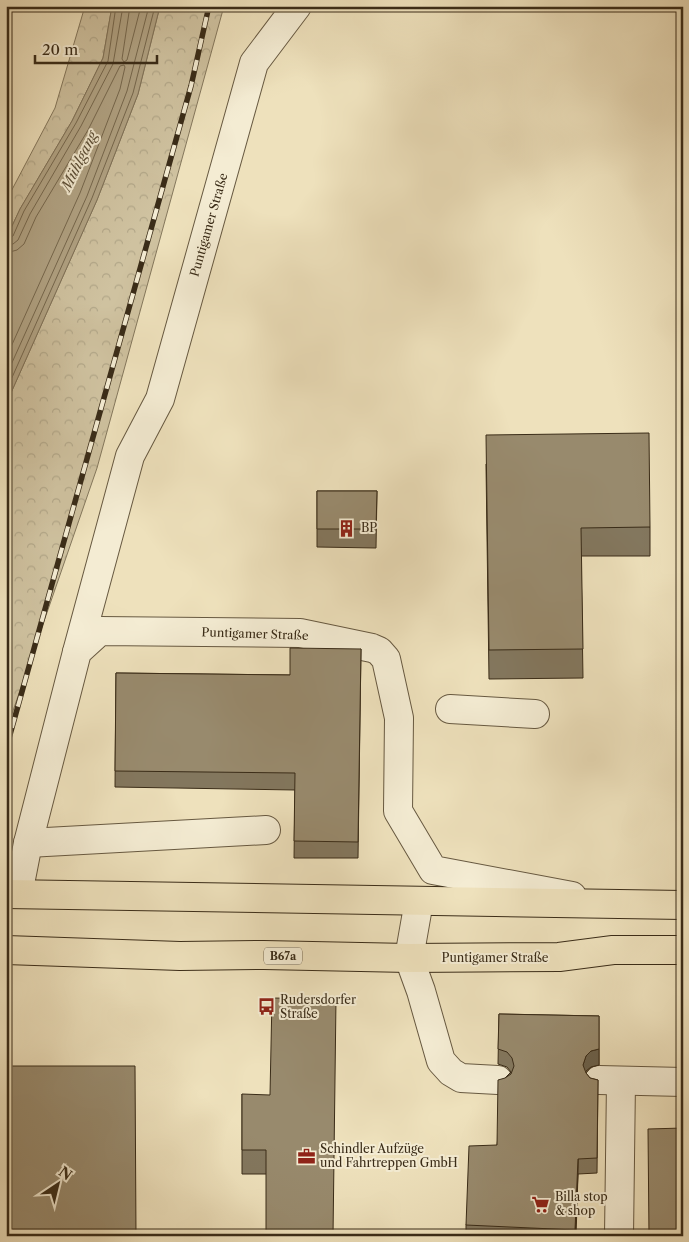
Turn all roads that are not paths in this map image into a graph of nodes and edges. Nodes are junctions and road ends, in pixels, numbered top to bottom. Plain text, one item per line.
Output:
1 (297, 6) edge
2 (77, 652) junction
3 (450, 709) dead end
4 (535, 714) dead end
5 (266, 830) dead end
6 (28, 843) junction
7 (12, 894) edge
8 (419, 901) junction
9 (618, 904) junction
10 (683, 905) edge
11 (6, 950) edge
12 (683, 950) edge
13 (409, 958) junction
14 (498, 1080) edge
15 (683, 1082) edge
16 (619, 1236) edge

1 - 2 lane, Puntigamer Straße
2 - 6 lane, Puntigamer Straße
2 - 9 lane, Puntigamer Straße
3 - 4 lane
5 - 6 lane
6 - 7 lane, Puntigamer Straße
7 - 8 main road, Puntigamer Straße
8 - 9 main road, Puntigamer Straße
8 - 13 lane
9 - 10 main road, Puntigamer Straße
11 - 13 main road, Puntigamer Straße / B67a
12 - 13 main road, Puntigamer Straße / B67a
13 - 14 lane
15 - 16 lane

